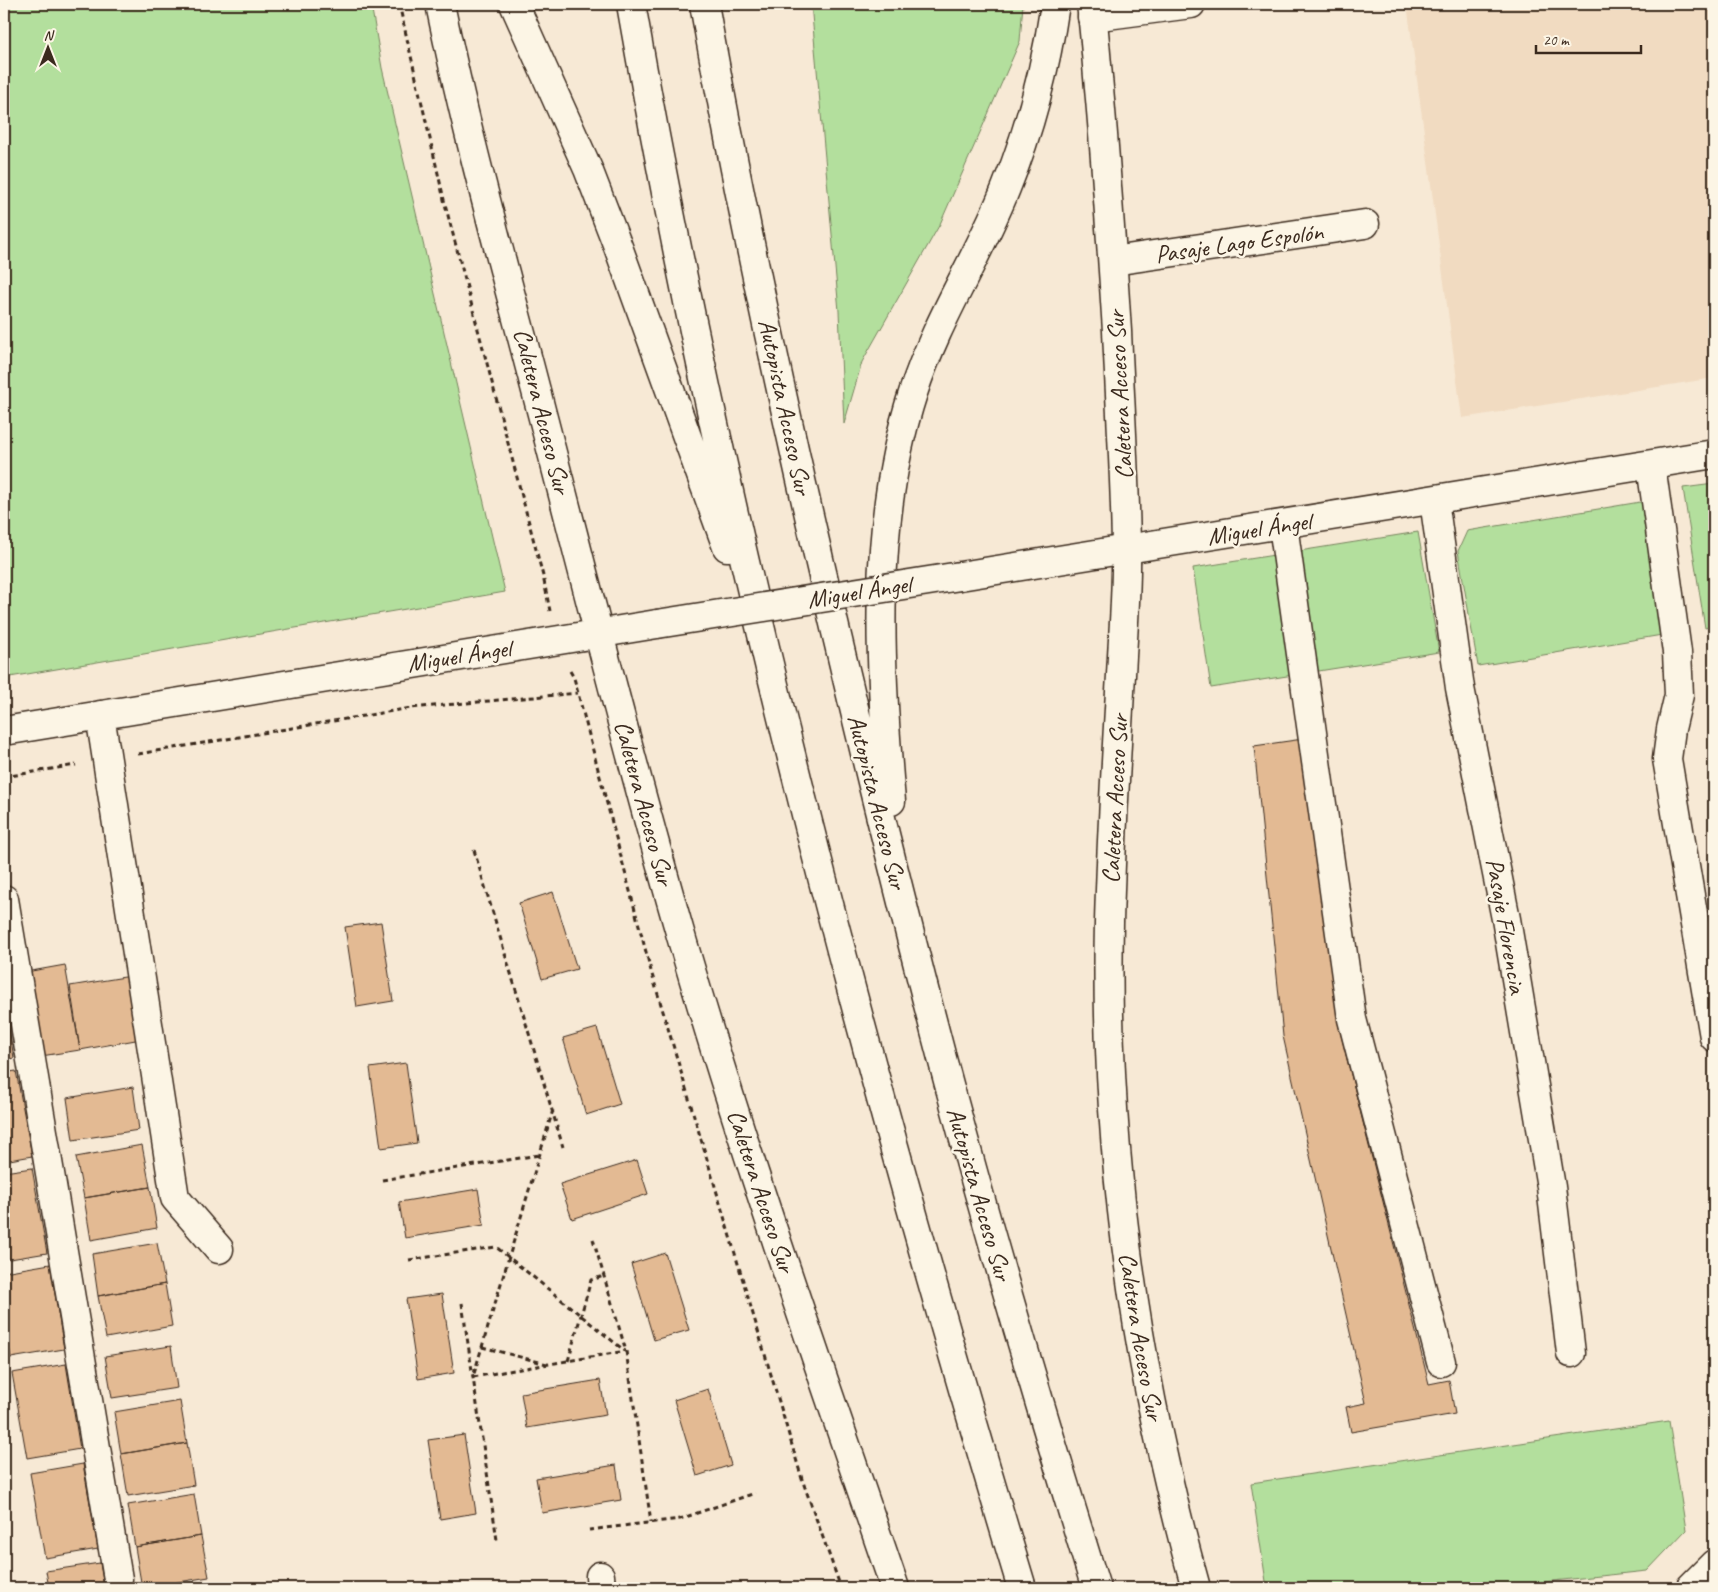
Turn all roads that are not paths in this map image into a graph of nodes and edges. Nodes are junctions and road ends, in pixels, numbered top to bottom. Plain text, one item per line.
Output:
1 (440, 4) edge
2 (514, 4) edge
3 (631, 4) edge
4 (704, 4) edge
5 (1055, 4) edge
6 (1191, 4) edge
7 (1091, 10) edge
8 (1366, 224) dead end
9 (1113, 260) junction
10 (1714, 454) edge
11 (1651, 464) junction
12 (1434, 500) junction
13 (1282, 525) junction
14 (1126, 550) junction
15 (598, 633) junction
16 (773, 676) junction
17 (100, 715) junction
18 (4, 731) edge
19 (4, 899) edge
20 (904, 909) junction
21 (1714, 1037) edge
22 (219, 1249) dead end
23 (1571, 1353) dead end
24 (1441, 1362) dead end
25 (1714, 1564) edge
26 (118, 1579) dead end
27 (895, 1588) edge
28 (1022, 1588) edge
29 (1096, 1588) edge
30 (1196, 1588) edge
31 (1690, 1588) edge

1 - 15 main road, Caletera Acceso Sur
2 - 16 main road
3 - 16 main road
4 - 20 main road, Autopista Acceso Sur
5 - 20 main road
6 - 7 main road
7 - 9 main road, Caletera Acceso Sur
8 - 9 main road, Pasaje Lago Espolón
9 - 14 main road, Caletera Acceso Sur
10 - 11 main road, Miguel Ángel
11 - 12 main road, Miguel Ángel
11 - 21 main road
12 - 13 main road, Miguel Ángel
12 - 23 main road, Pasaje Florencia
13 - 14 main road, Miguel Ángel
13 - 24 main road
14 - 15 main road, Miguel Ángel, bridge
14 - 30 main road, Caletera Acceso Sur
15 - 17 main road, Miguel Ángel
15 - 27 main road, Caletera Acceso Sur
16 - 28 main road
17 - 18 main road, Miguel Ángel
17 - 22 main road
19 - 26 main road
20 - 29 main road, Autopista Acceso Sur
25 - 31 main road

